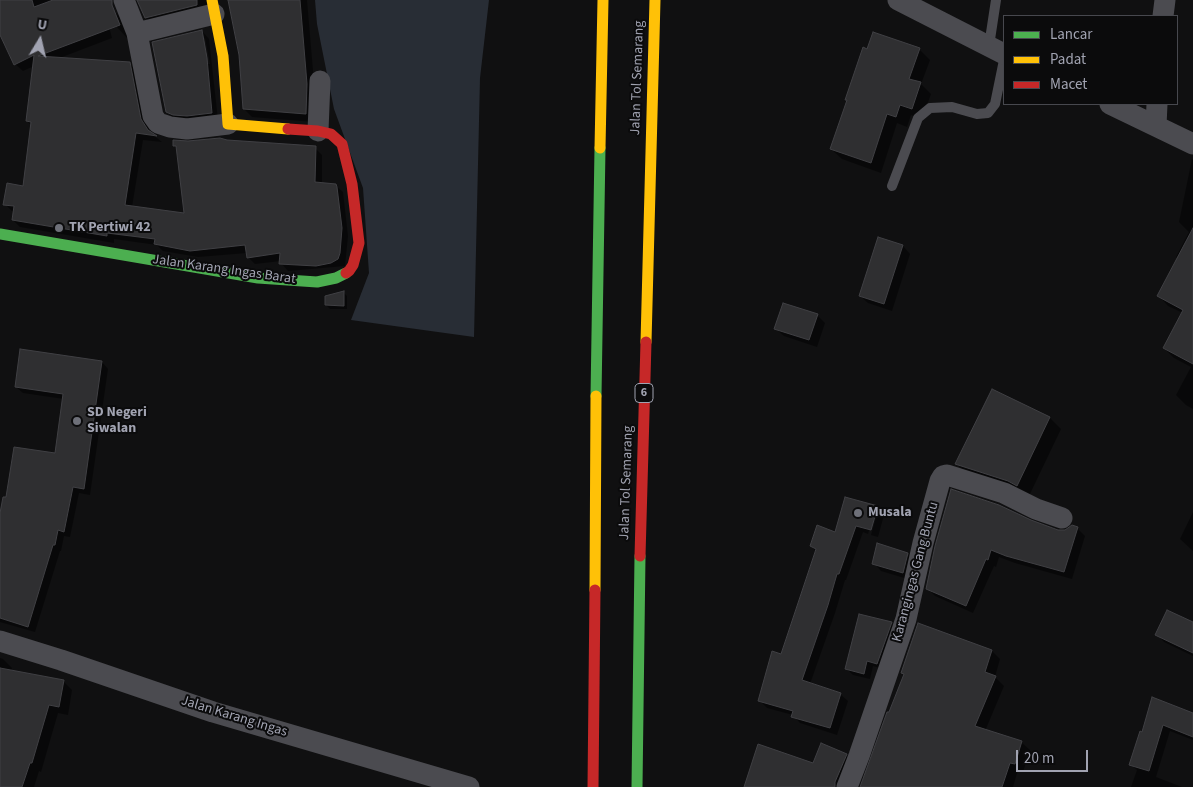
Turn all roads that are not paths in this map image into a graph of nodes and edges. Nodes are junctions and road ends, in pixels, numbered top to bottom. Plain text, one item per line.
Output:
1 (124, 0) edge
2 (603, 0) edge
3 (655, 0) edge
4 (898, 0) edge
5 (996, 0) edge
6 (1165, 0) edge
7 (213, 7) edge
8 (1163, 15) edge
9 (137, 33) junction
10 (999, 53) edge
11 (320, 81) dead end
12 (1113, 105) edge
13 (1151, 118) edge
14 (228, 124) junction
15 (318, 131) junction
16 (1193, 144) edge
17 (892, 186) dead end
18 (0, 234) edge
19 (1062, 518) dead end
20 (0, 642) edge
21 (470, 787) edge
22 (593, 787) edge
23 (637, 787) edge
24 (847, 787) edge

1 - 9 street, Jalan Karang Ingas Barat
2 - 22 main road
3 - 23 main road, Jalan Tol Semarang / 6
4 - 10 street
5 - 10 lane
6 - 8 street
7 - 9 street
7 - 14 main road
9 - 14 street, Jalan Karang Ingas Barat
10 - 17 lane
11 - 15 street
12 - 13 street
13 - 16 street
14 - 15 main road, Jalan Karang Ingas Barat
15 - 18 main road, Jalan Karang Ingas Barat
19 - 24 street, Karangingas Gang Buntu
20 - 21 street, Jalan Karang Ingas

